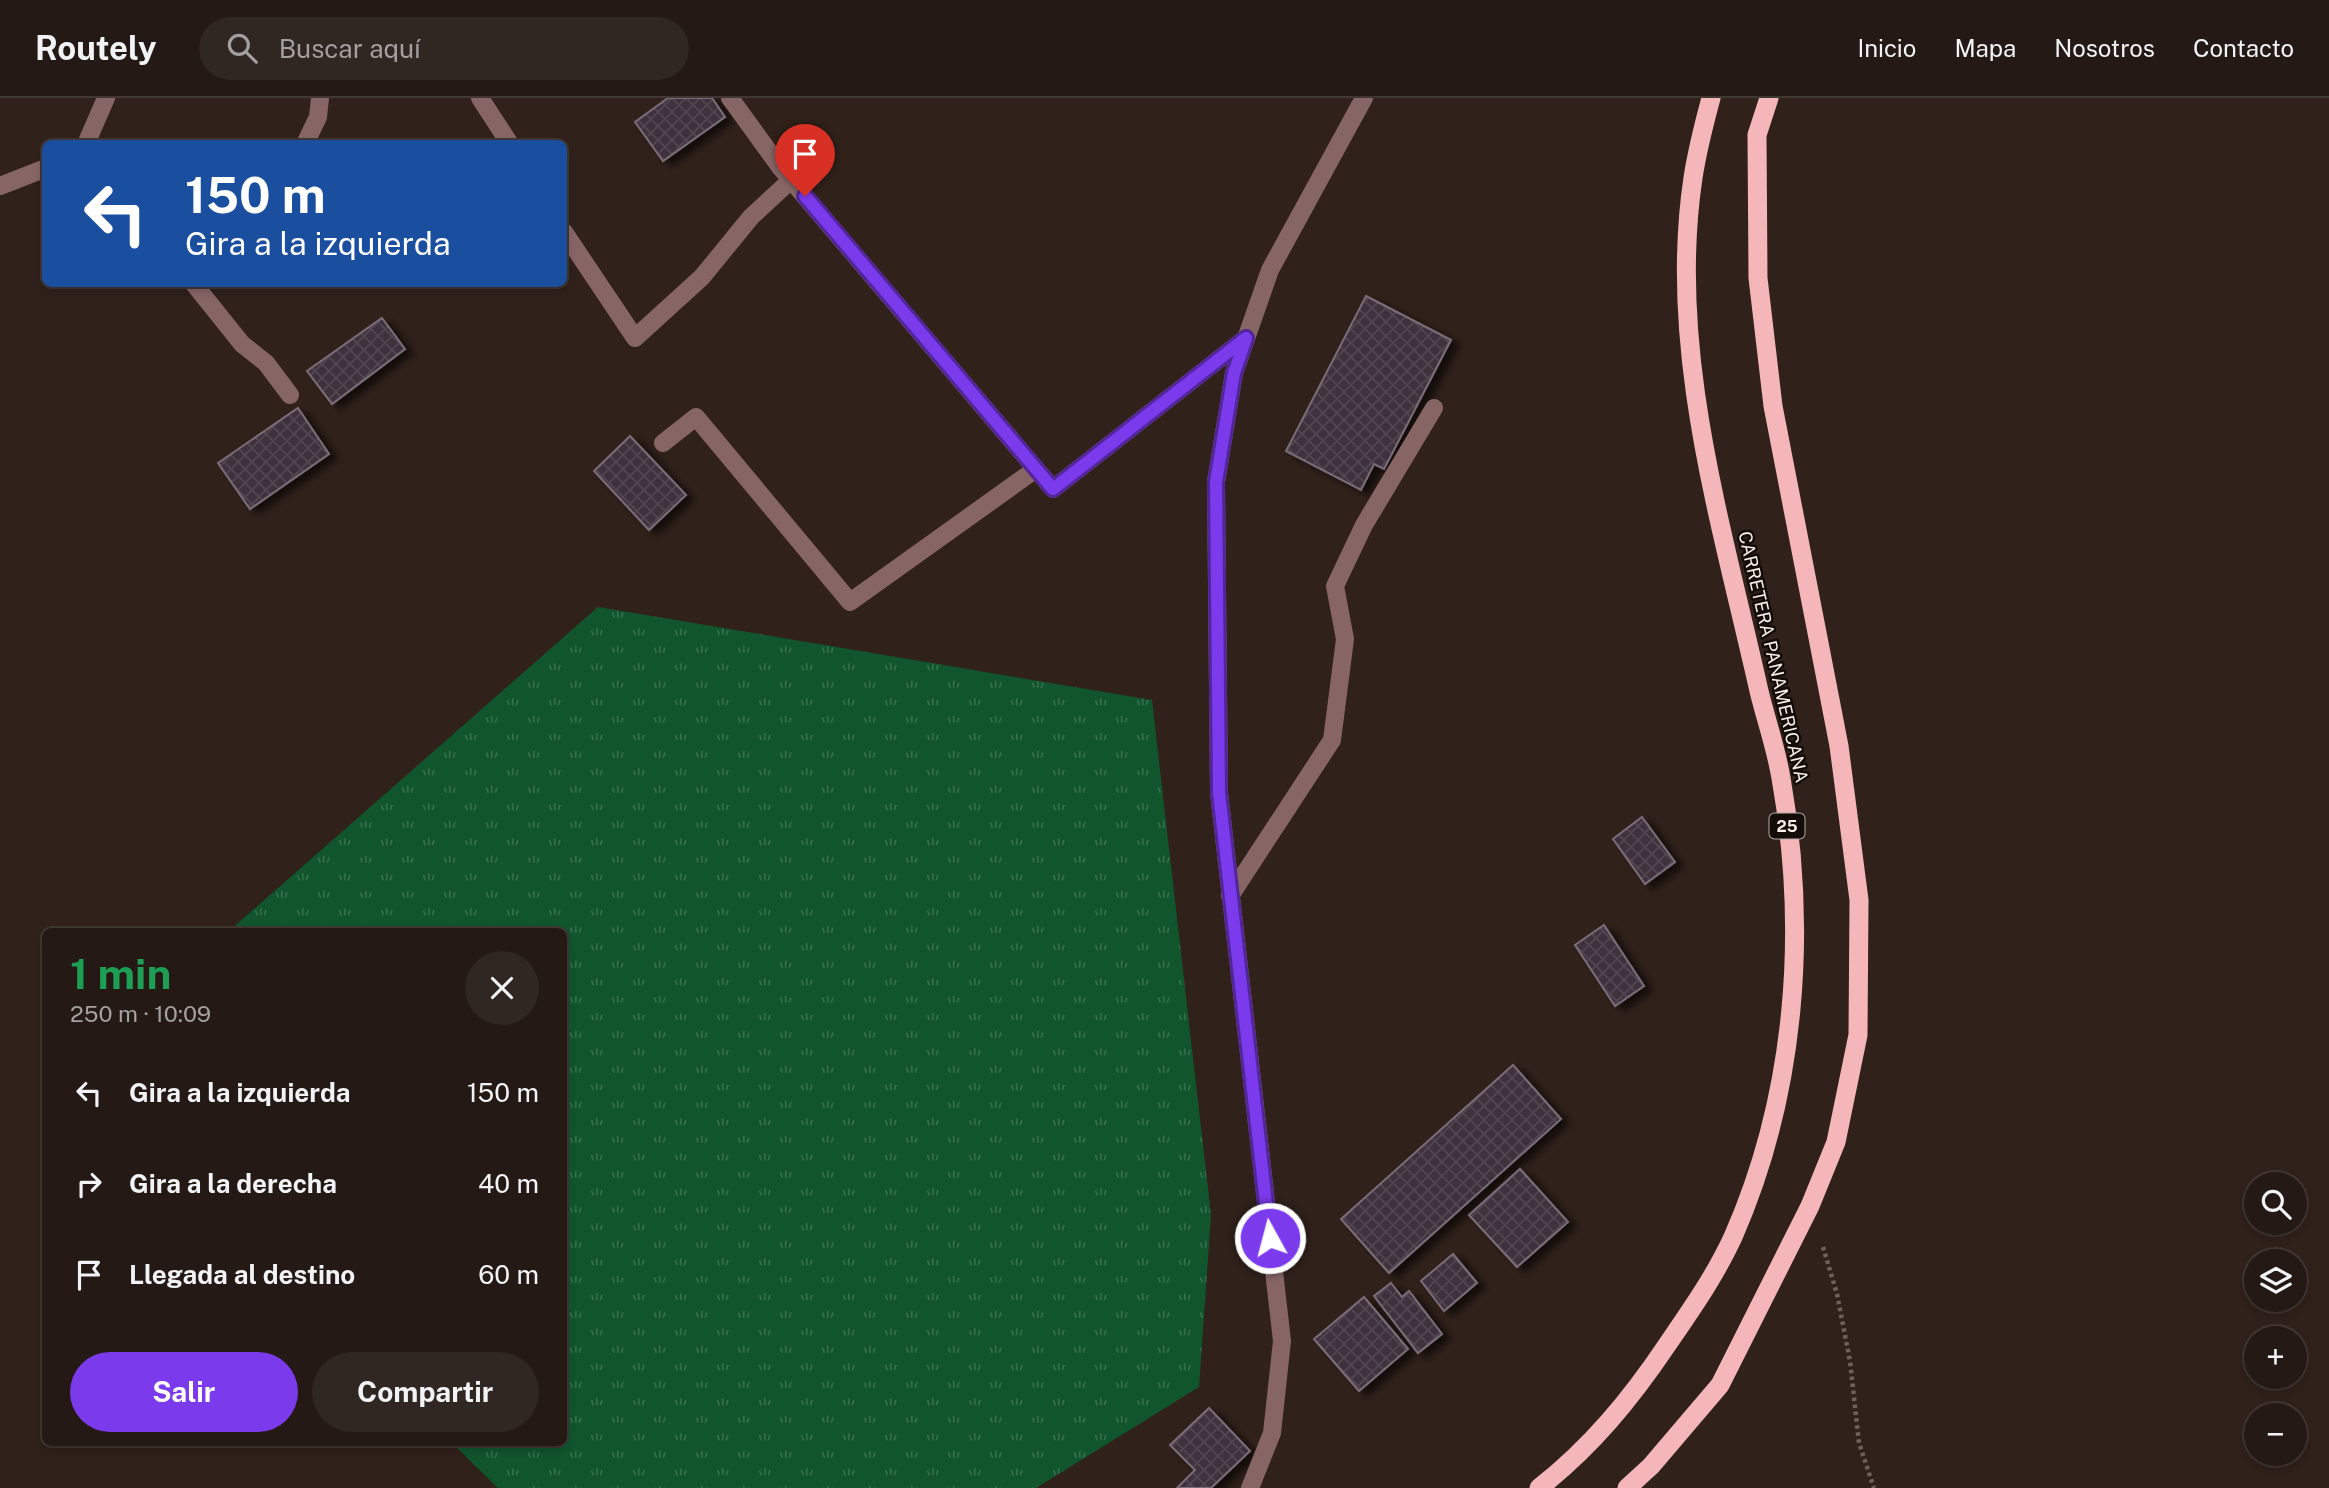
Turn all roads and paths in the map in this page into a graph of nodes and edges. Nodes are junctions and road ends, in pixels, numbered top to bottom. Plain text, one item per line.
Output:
1 (106, 98) edge
2 (320, 98) edge
3 (480, 98) edge
4 (730, 98) edge
5 (1364, 98) edge
6 (1711, 98) edge
7 (1769, 98) edge
8 (88, 140) edge
9 (307, 140) edge
10 (507, 140) edge
11 (42, 169) edge
12 (791, 180) junction
13 (0, 186) edge
14 (567, 236) edge
15 (196, 287) edge
16 (1246, 338) junction
17 (290, 395) dead end
18 (1434, 408) dead end
19 (663, 443) dead end
20 (1036, 468) junction
21 (1230, 896) junction
22 (1810, 1206) junction
23 (1250, 1488) edge
24 (1539, 1488) edge
25 (1627, 1488) edge
26 (1874, 1488) edge

1 - 8 street
2 - 9 street
3 - 10 street
4 - 12 street
5 - 16 street
6 - 24 highway, CARRETERA PANAMERICANA / 25
7 - 22 highway
11 - 13 street
12 - 14 street
12 - 20 street
15 - 17 street
16 - 20 street
16 - 21 street
18 - 21 street
19 - 20 street
21 - 23 street
22 - 25 highway
22 - 26 path

